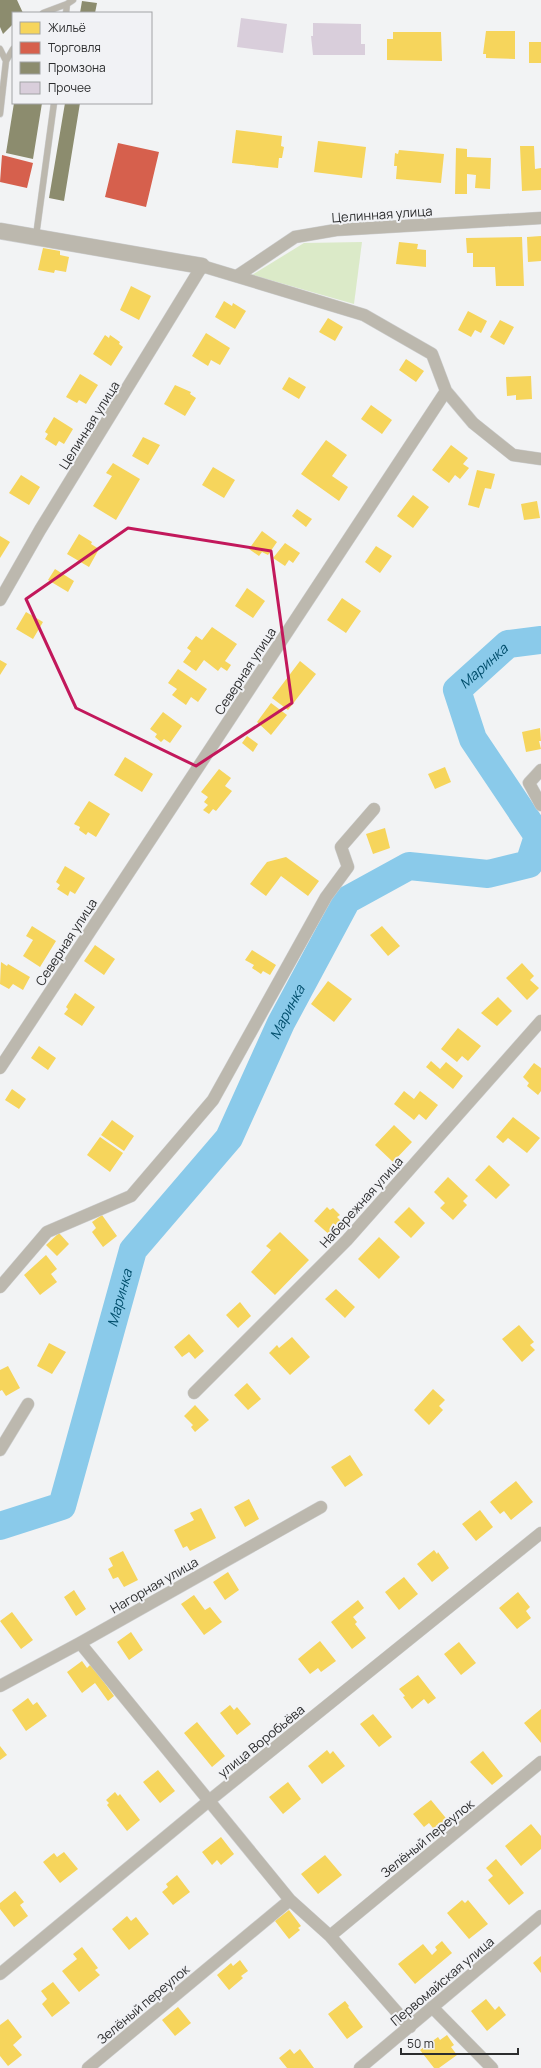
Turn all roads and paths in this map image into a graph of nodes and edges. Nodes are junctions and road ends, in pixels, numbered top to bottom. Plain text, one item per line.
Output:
1 (73, 0) edge
2 (67, 4) junction
3 (46, 12) edge
4 (66, 12) edge
5 (0, 49) edge
6 (12, 51) edge
7 (6, 61) junction
8 (54, 104) edge
9 (0, 114) edge
10 (541, 218) edge
11 (0, 231) edge
12 (36, 236) junction
13 (202, 266) junction
14 (237, 276) junction
15 (446, 391) junction
16 (541, 458) edge
17 (0, 600) edge
18 (541, 770) edge
19 (541, 805) edge
20 (374, 809) dead end
21 (541, 1021) edge
22 (0, 1068) edge
23 (0, 1287) edge
24 (194, 1393) dead end
25 (28, 1404) dead end
26 (0, 1450) edge
27 (320, 1507) dead end
28 (541, 1532) edge
29 (80, 1643) junction
30 (3, 1680) edge
31 (541, 1762) edge
32 (210, 1800) junction
33 (290, 1900) junction
34 (541, 1916) edge
35 (330, 1936) junction
36 (0, 1974) edge
37 (432, 2007) junction
38 (410, 2027) junction
39 (88, 2068) edge
40 (360, 2068) edge
41 (492, 2068) edge

1 - 2 lane
2 - 3 lane
2 - 4 lane
5 - 7 lane
6 - 7 lane
7 - 9 lane
8 - 12 lane
10 - 14 street, Целинная улица
11 - 12 street
12 - 13 street
13 - 14 street
13 - 17 street, Целинная улица
14 - 15 street
15 - 16 street
15 - 22 street, Северная улица
18 - 19 street
20 - 23 street
21 - 24 street, Набережная улица
25 - 26 street
27 - 29 street, Нагорная улица
28 - 32 street, улица Воробьёва
29 - 30 street, Нагорная улица
29 - 32 street
31 - 35 street, Зелёный переулок
32 - 33 street
32 - 36 street, улица Воробьёва
33 - 35 street
33 - 39 street, Зелёный переулок
34 - 37 street, Первомайская улица
35 - 38 street
37 - 38 street, Первомайская улица
37 - 41 street
38 - 40 street, Первомайская улица

